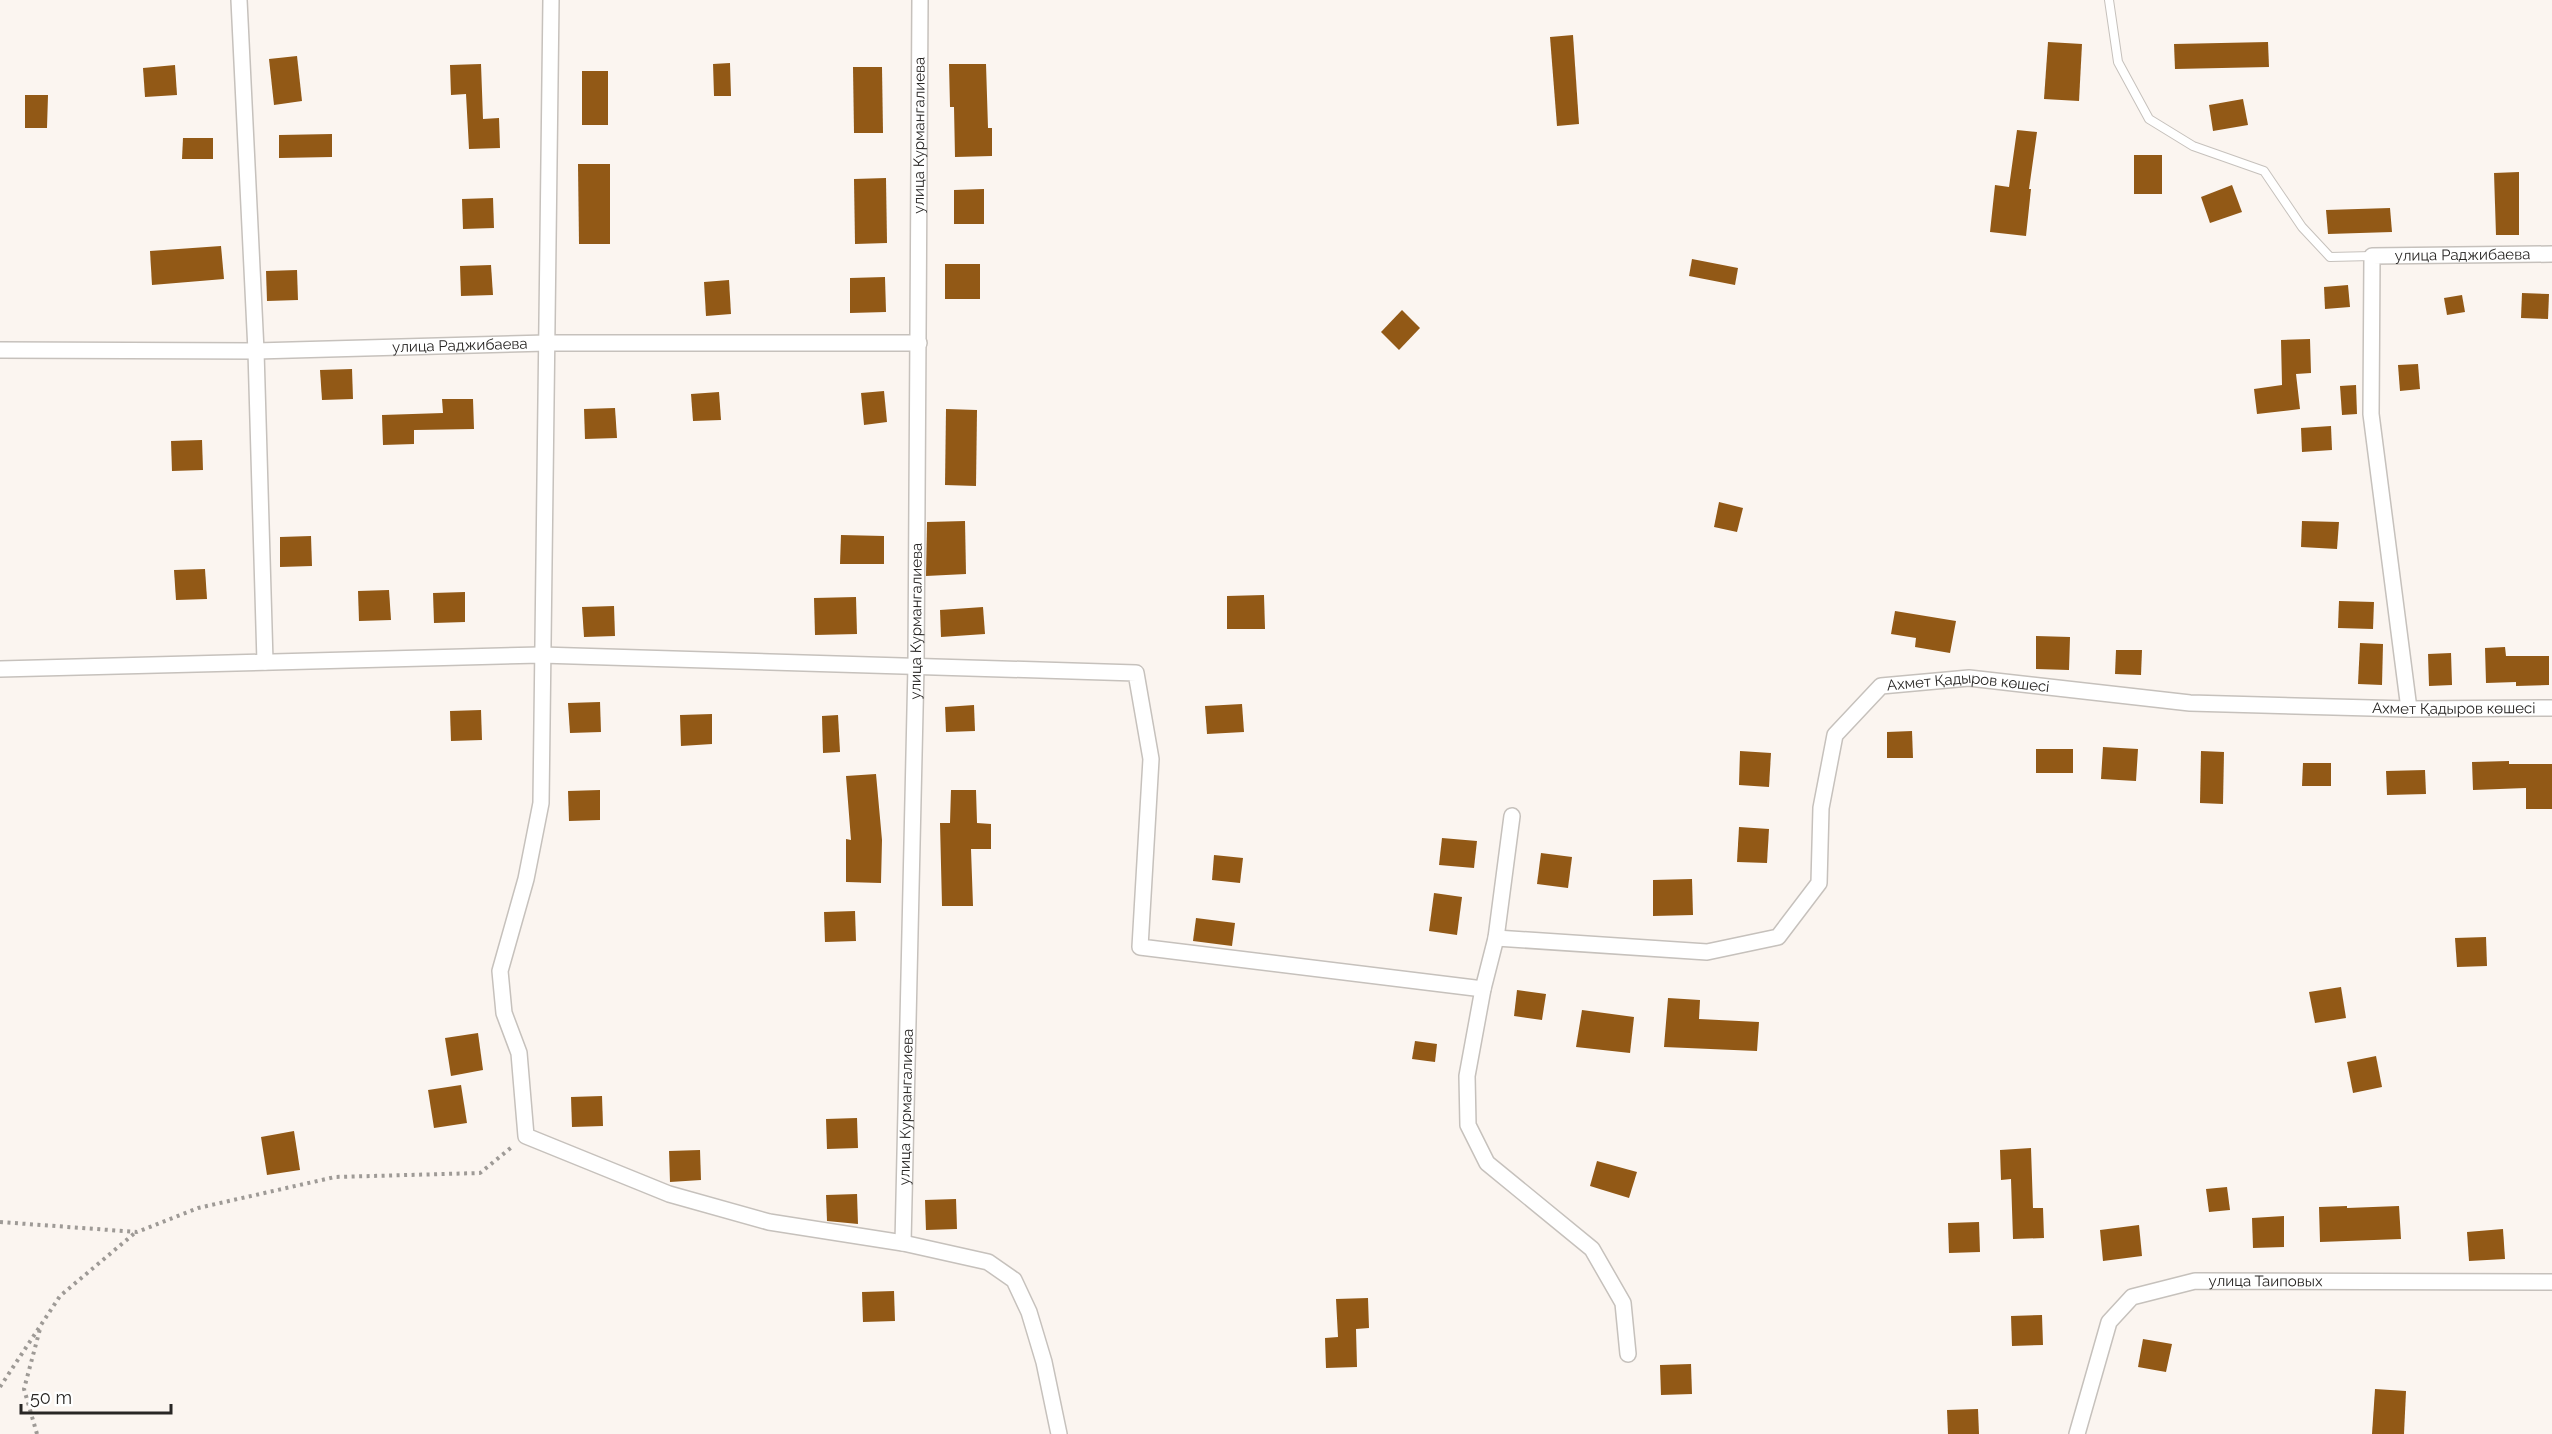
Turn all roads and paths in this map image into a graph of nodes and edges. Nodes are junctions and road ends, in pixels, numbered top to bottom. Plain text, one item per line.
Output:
1 (239, 0) edge
2 (551, 0) edge
3 (920, 0) edge
4 (2109, 0) edge
5 (2552, 254) edge
6 (2372, 256) junction
7 (547, 343) junction
8 (919, 343) junction
9 (0, 350) edge
10 (256, 351) junction
11 (541, 655) junction
12 (265, 662) junction
13 (916, 666) junction
14 (0, 669) edge
15 (2552, 708) edge
16 (2409, 709) junction
17 (1512, 816) dead end
18 (1496, 938) junction
19 (1483, 989) junction
20 (526, 1136) junction
21 (0, 1222) edge
22 (137, 1232) junction
23 (903, 1243) junction
24 (2552, 1282) edge
25 (41, 1326) junction
26 (1628, 1354) dead end
27 (0, 1387) edge
28 (37, 1434) edge
29 (1059, 1434) edge
30 (2077, 1434) edge

1 - 10 street
2 - 7 street
3 - 8 street, улица Курмангалиева
4 - 6 lane
5 - 6 street, улица Раджибаева
6 - 16 street
7 - 8 street, улица Раджибаева
7 - 10 street, улица Раджибаева
7 - 11 street
8 - 13 street, улица Курмангалиева
9 - 10 street, улица Раджибаева
10 - 12 street
11 - 12 street
11 - 13 street
11 - 20 street
12 - 14 street
13 - 19 street
13 - 23 street, улица Курмангалиева
15 - 16 street, Ахмет Қадыров көшесі
16 - 18 street, Ахмет Қадыров көшесі
17 - 18 street
18 - 19 street
19 - 26 street
20 - 22 path
20 - 23 street
21 - 22 path
22 - 25 path
23 - 29 street
24 - 30 street, улица Таиповых
25 - 27 path
25 - 28 path

